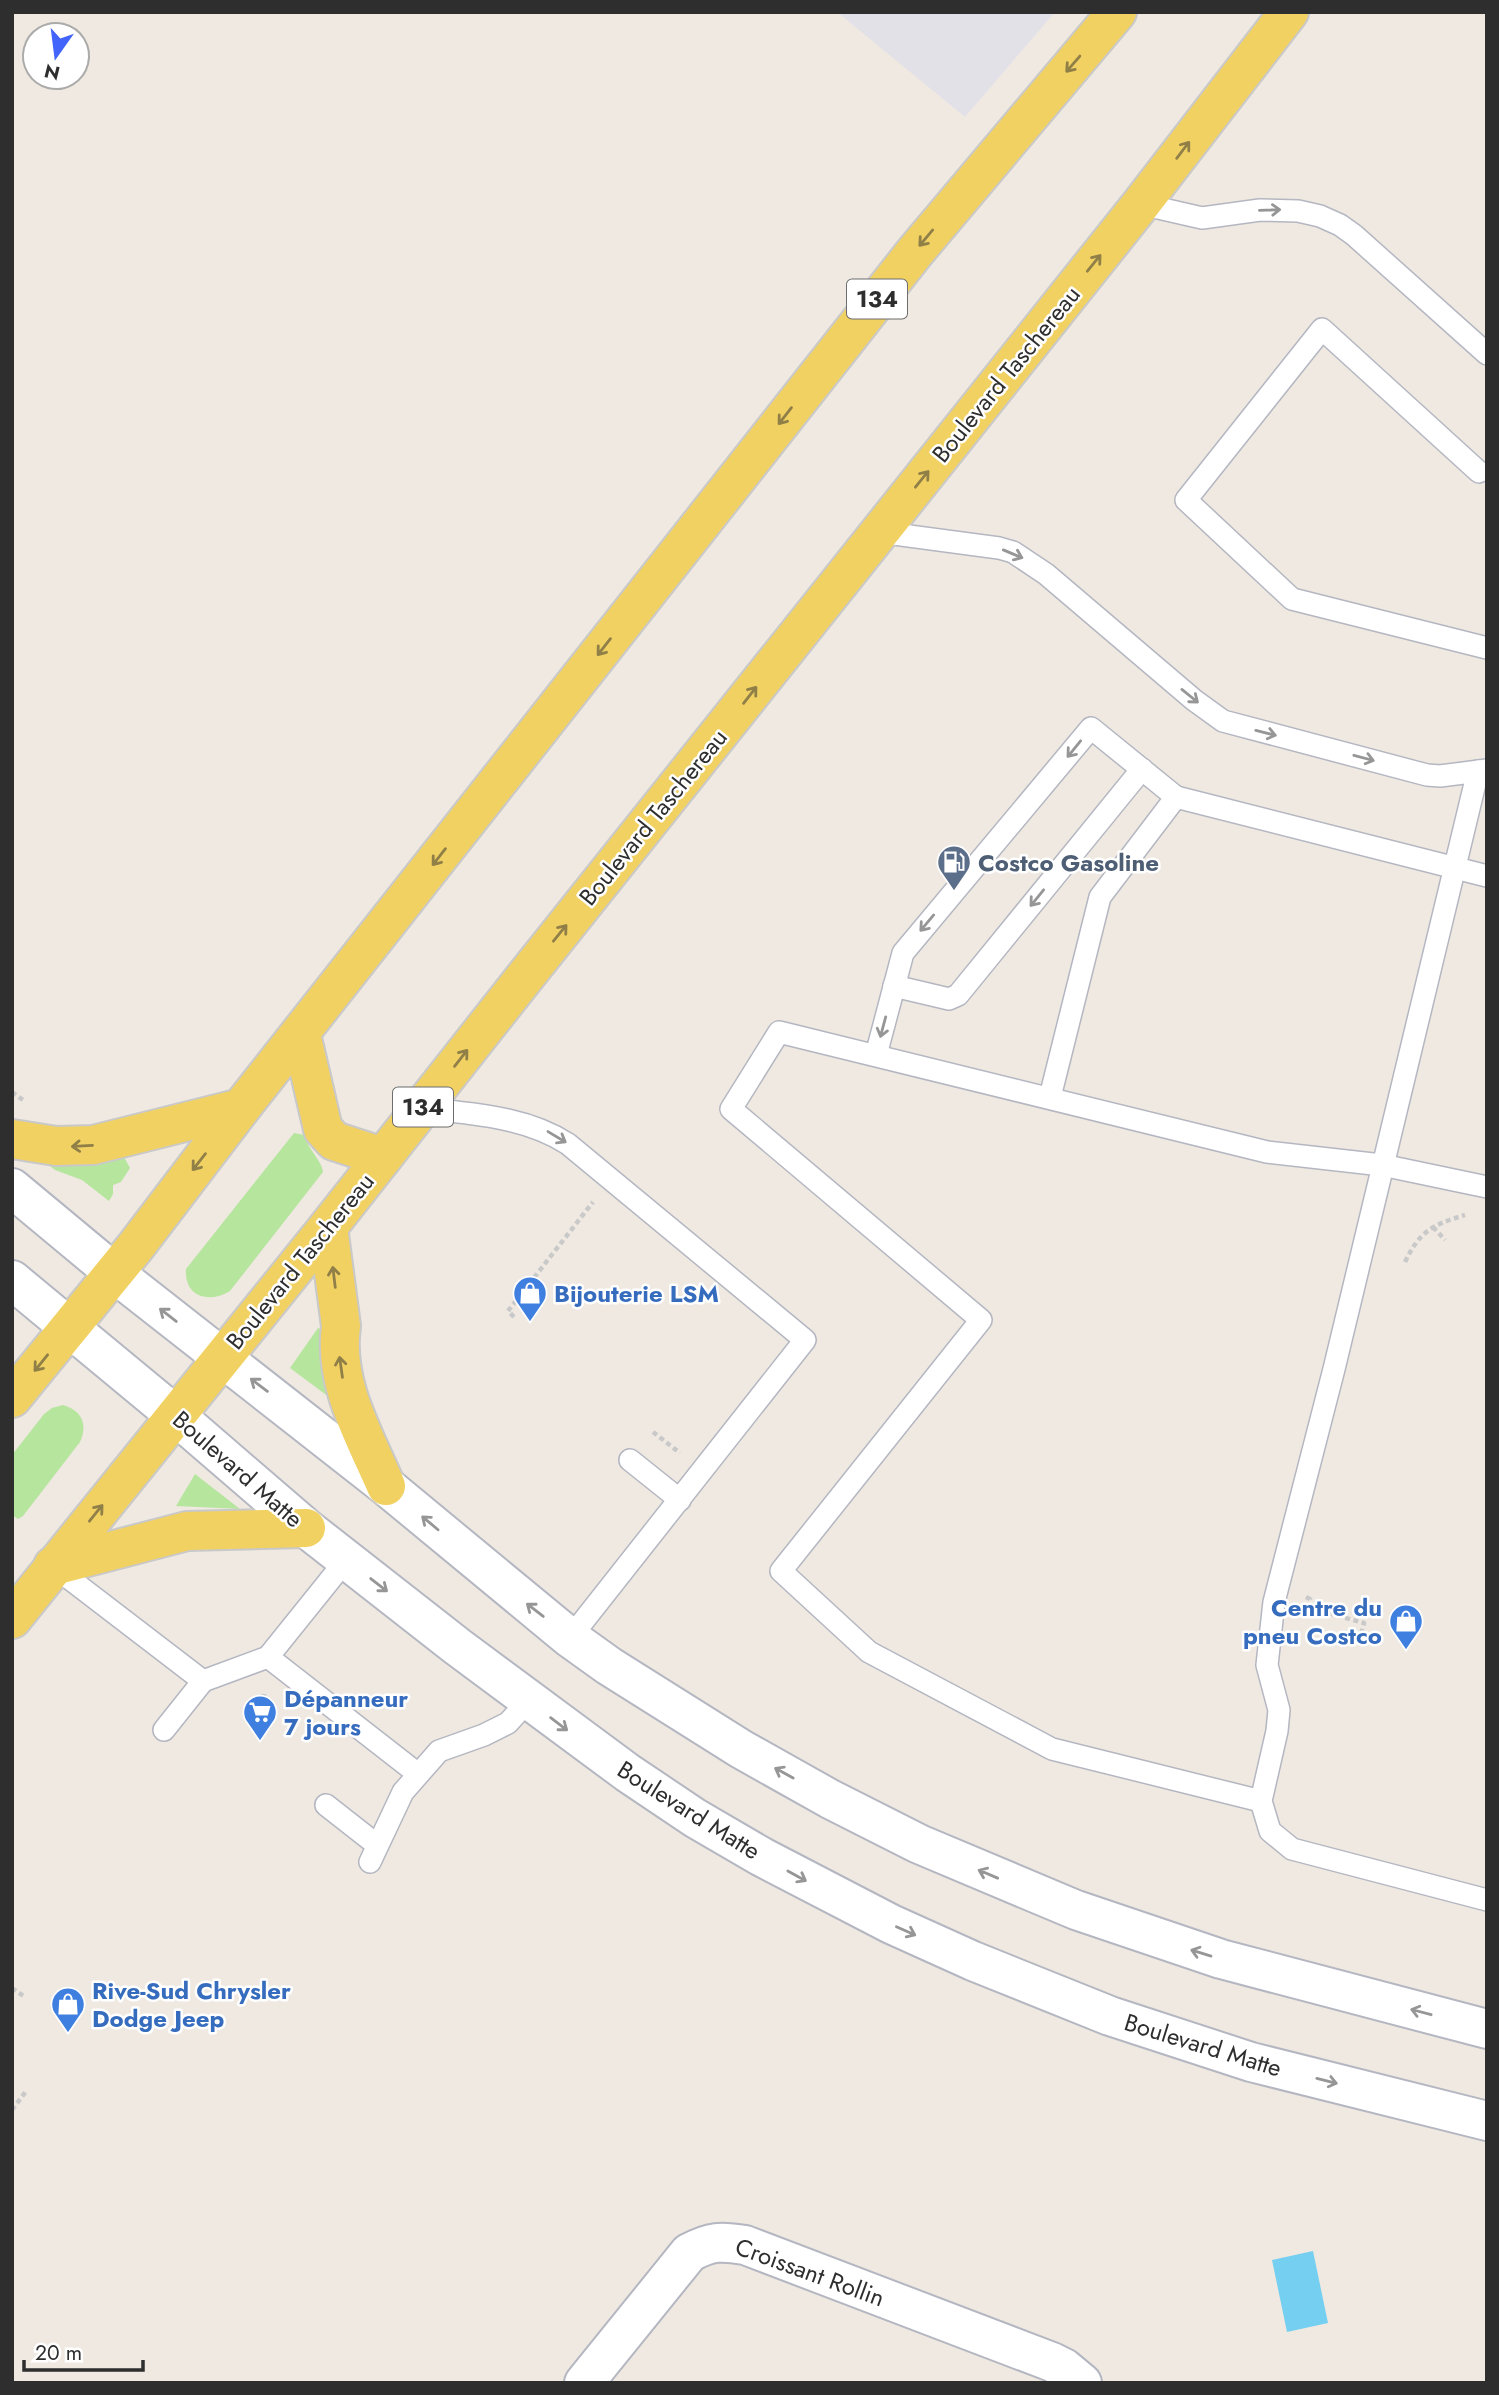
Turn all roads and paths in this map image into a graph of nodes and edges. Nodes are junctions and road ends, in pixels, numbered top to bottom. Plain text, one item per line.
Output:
1 (1117, 12) edge
2 (1289, 12) edge
3 (1142, 204) junction
4 (1487, 354) edge
5 (1479, 472) dead end
6 (879, 532) junction
7 (1487, 648) edge
8 (1142, 769) junction
9 (1482, 770) edge
10 (1176, 797) junction
11 (1454, 867) junction
12 (1487, 876) edge
13 (894, 986) junction
14 (301, 1034) junction
15 (876, 1055) junction
16 (1049, 1097) junction
17 (241, 1108) junction
18 (422, 1108) junction
19 (12, 1139) edge
20 (383, 1157) junction
21 (1382, 1165) junction
22 (1487, 1187) edge
23 (12, 1188) edge
24 (1475, 1212) dead end
25 (328, 1227) junction
26 (1433, 1227) junction
27 (572, 1228) dead end
28 (1445, 1240) dead end
29 (1405, 1262) dead end
30 (113, 1272) junction
31 (12, 1280) edge
32 (514, 1317) dead end
33 (70, 1327) junction
34 (222, 1358) junction
35 (12, 1398) edge
36 (176, 1415) junction
37 (653, 1432) dead end
38 (670, 1445) dead end
39 (630, 1460) dead end
40 (386, 1486) junction
41 (680, 1500) junction
42 (306, 1528) junction
43 (346, 1560) junction
44 (53, 1566) junction
45 (1310, 1599) dead end
46 (15, 1606) edge
47 (570, 1638) junction
48 (1369, 1644) dead end
49 (268, 1657) junction
50 (204, 1681) junction
51 (528, 1701) junction
52 (164, 1730) dead end
53 (418, 1774) junction
54 (1261, 1801) junction
55 (326, 1805) dead end
56 (1487, 1900) edge
57 (12, 1988) edge
58 (25, 1997) dead end
59 (1487, 2029) edge
60 (27, 2090) dead end
61 (12, 2110) edge
62 (1487, 2121) edge
63 (584, 2383) edge
64 (1082, 2383) edge

1 -> 14 main road, 134
3 -> 2 main road, Boulevard Taschereau / 134
3 -> 4 lane
6 -> 3 main road, Boulevard Taschereau / 134
5 - 7 lane
6 -> 9 lane
18 -> 6 main road, Boulevard Taschereau / 134
8 - 10 lane
8 -> 13 lane
8 -> 13 lane
9 - 11 lane
10 - 11 lane
10 - 16 lane
11 - 12 lane
11 - 21 lane
13 -> 15 lane
14 - 17 main road, 134
14 - 20 main road
15 - 16 lane
15 - 54 lane
16 - 21 lane
17 -> 19 main road
17 -> 30 main road, 134
18 - 20 main road, Boulevard Taschereau / 134
18 -> 41 lane
20 - 25 main road, Boulevard Taschereau / 134
21 - 22 lane
21 - 54 lane
23 - 30 main road
24 - 26 path
25 - 34 main road, Boulevard Taschereau / 134
40 -> 25 main road
26 - 28 path
26 - 29 path
27 - 32 path
30 - 33 main road, 134
34 -> 30 main road
31 - 33 main road, Boulevard Matte
33 -> 35 main road, 134
33 - 36 main road, Boulevard Matte
34 - 36 main road, Boulevard Taschereau / 134
40 -> 34 main road
36 - 42 main road, Boulevard Matte
44 -> 36 main road, Boulevard Taschereau / 134
37 - 38 path
39 - 41 lane
47 -> 40 main road
41 - 47 lane
42 - 43 main road, Boulevard Matte
42 - 44 main road
43 - 49 lane
43 -> 51 main road, Boulevard Matte
44 - 46 main road, Boulevard Taschereau / 134
44 - 50 lane
45 - 48 path
59 -> 47 main road
49 - 50 lane
49 - 53 lane
50 - 52 lane
51 - 53 lane
51 -> 62 main road, Boulevard Matte
53 - 55 lane
54 - 56 lane
57 - 58 path
60 - 61 path
63 - 64 main road, Croissant Rollin

